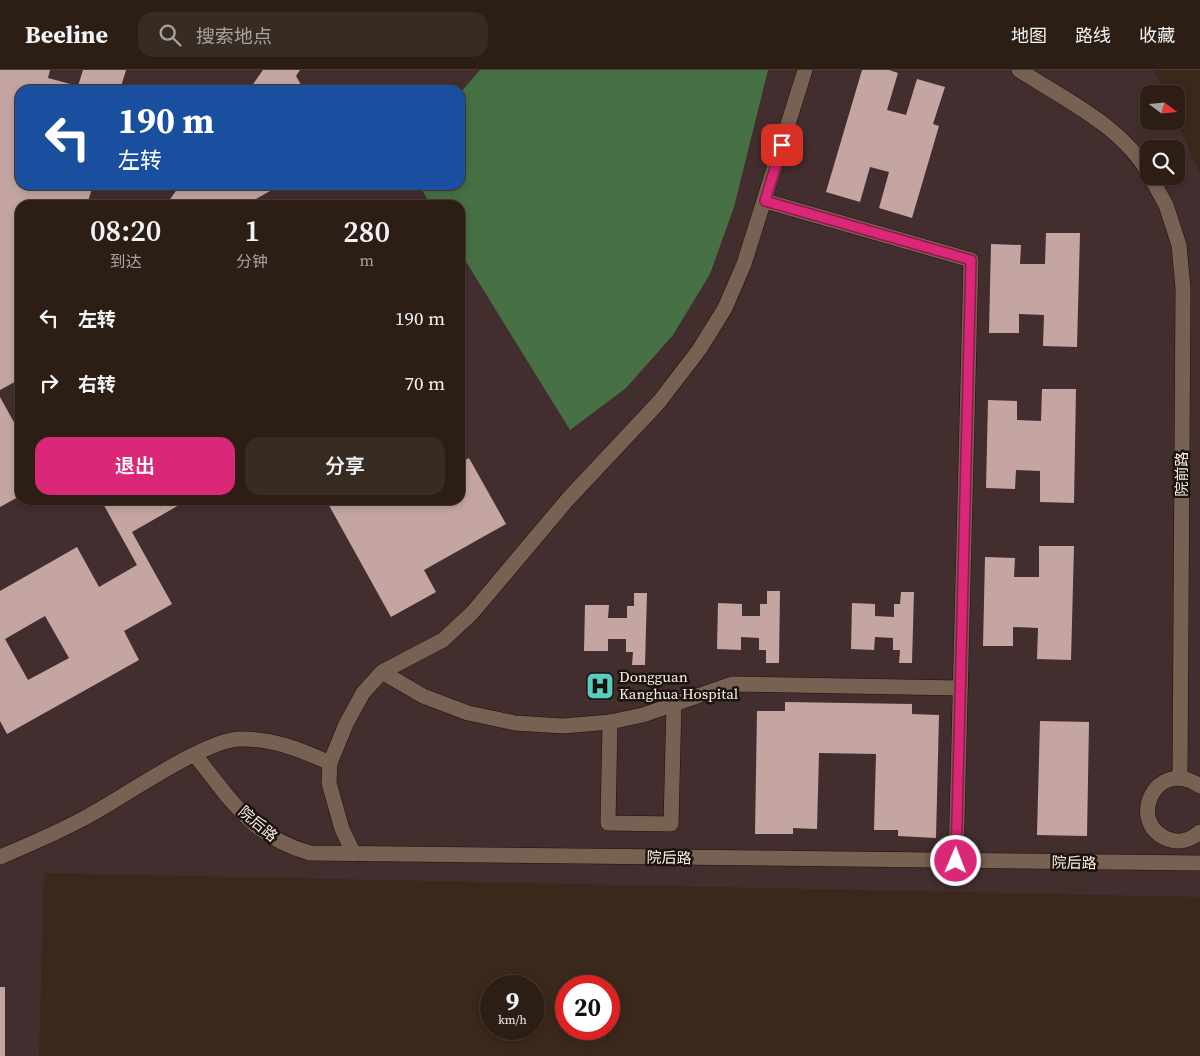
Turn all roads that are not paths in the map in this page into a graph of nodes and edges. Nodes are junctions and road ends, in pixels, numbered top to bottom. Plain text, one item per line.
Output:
1 (805, 70) edge
2 (1019, 70) edge
3 (1140, 162) edge
4 (1155, 185) edge
5 (765, 201) junction
6 (382, 672) junction
7 (960, 688) junction
8 (674, 704) junction
9 (610, 722) junction
10 (195, 755) junction
11 (330, 763) junction
12 (1180, 778) junction
13 (1200, 786) edge
14 (1200, 832) edge
15 (1179, 841) junction
16 (354, 854) junction
17 (0, 856) edge
18 (956, 861) junction
19 (1200, 863) edge
20 (1183, 864) junction

1 - 5 lane
2 - 3 lane, 院前路
4 - 12 lane, 院前路
5 - 6 lane
5 - 7 lane
6 - 9 lane
6 - 11 lane
7 - 8 lane
7 - 18 lane
8 - 9 lane
8 - 9 lane
10 - 11 lane
10 - 16 lane, 院后路
10 - 17 lane
11 - 16 lane
12 - 13 lane
12 - 15 lane
14 - 15 lane
15 - 20 lane
16 - 18 lane, 院后路
18 - 20 lane, 院后路
19 - 20 lane, 院后路

